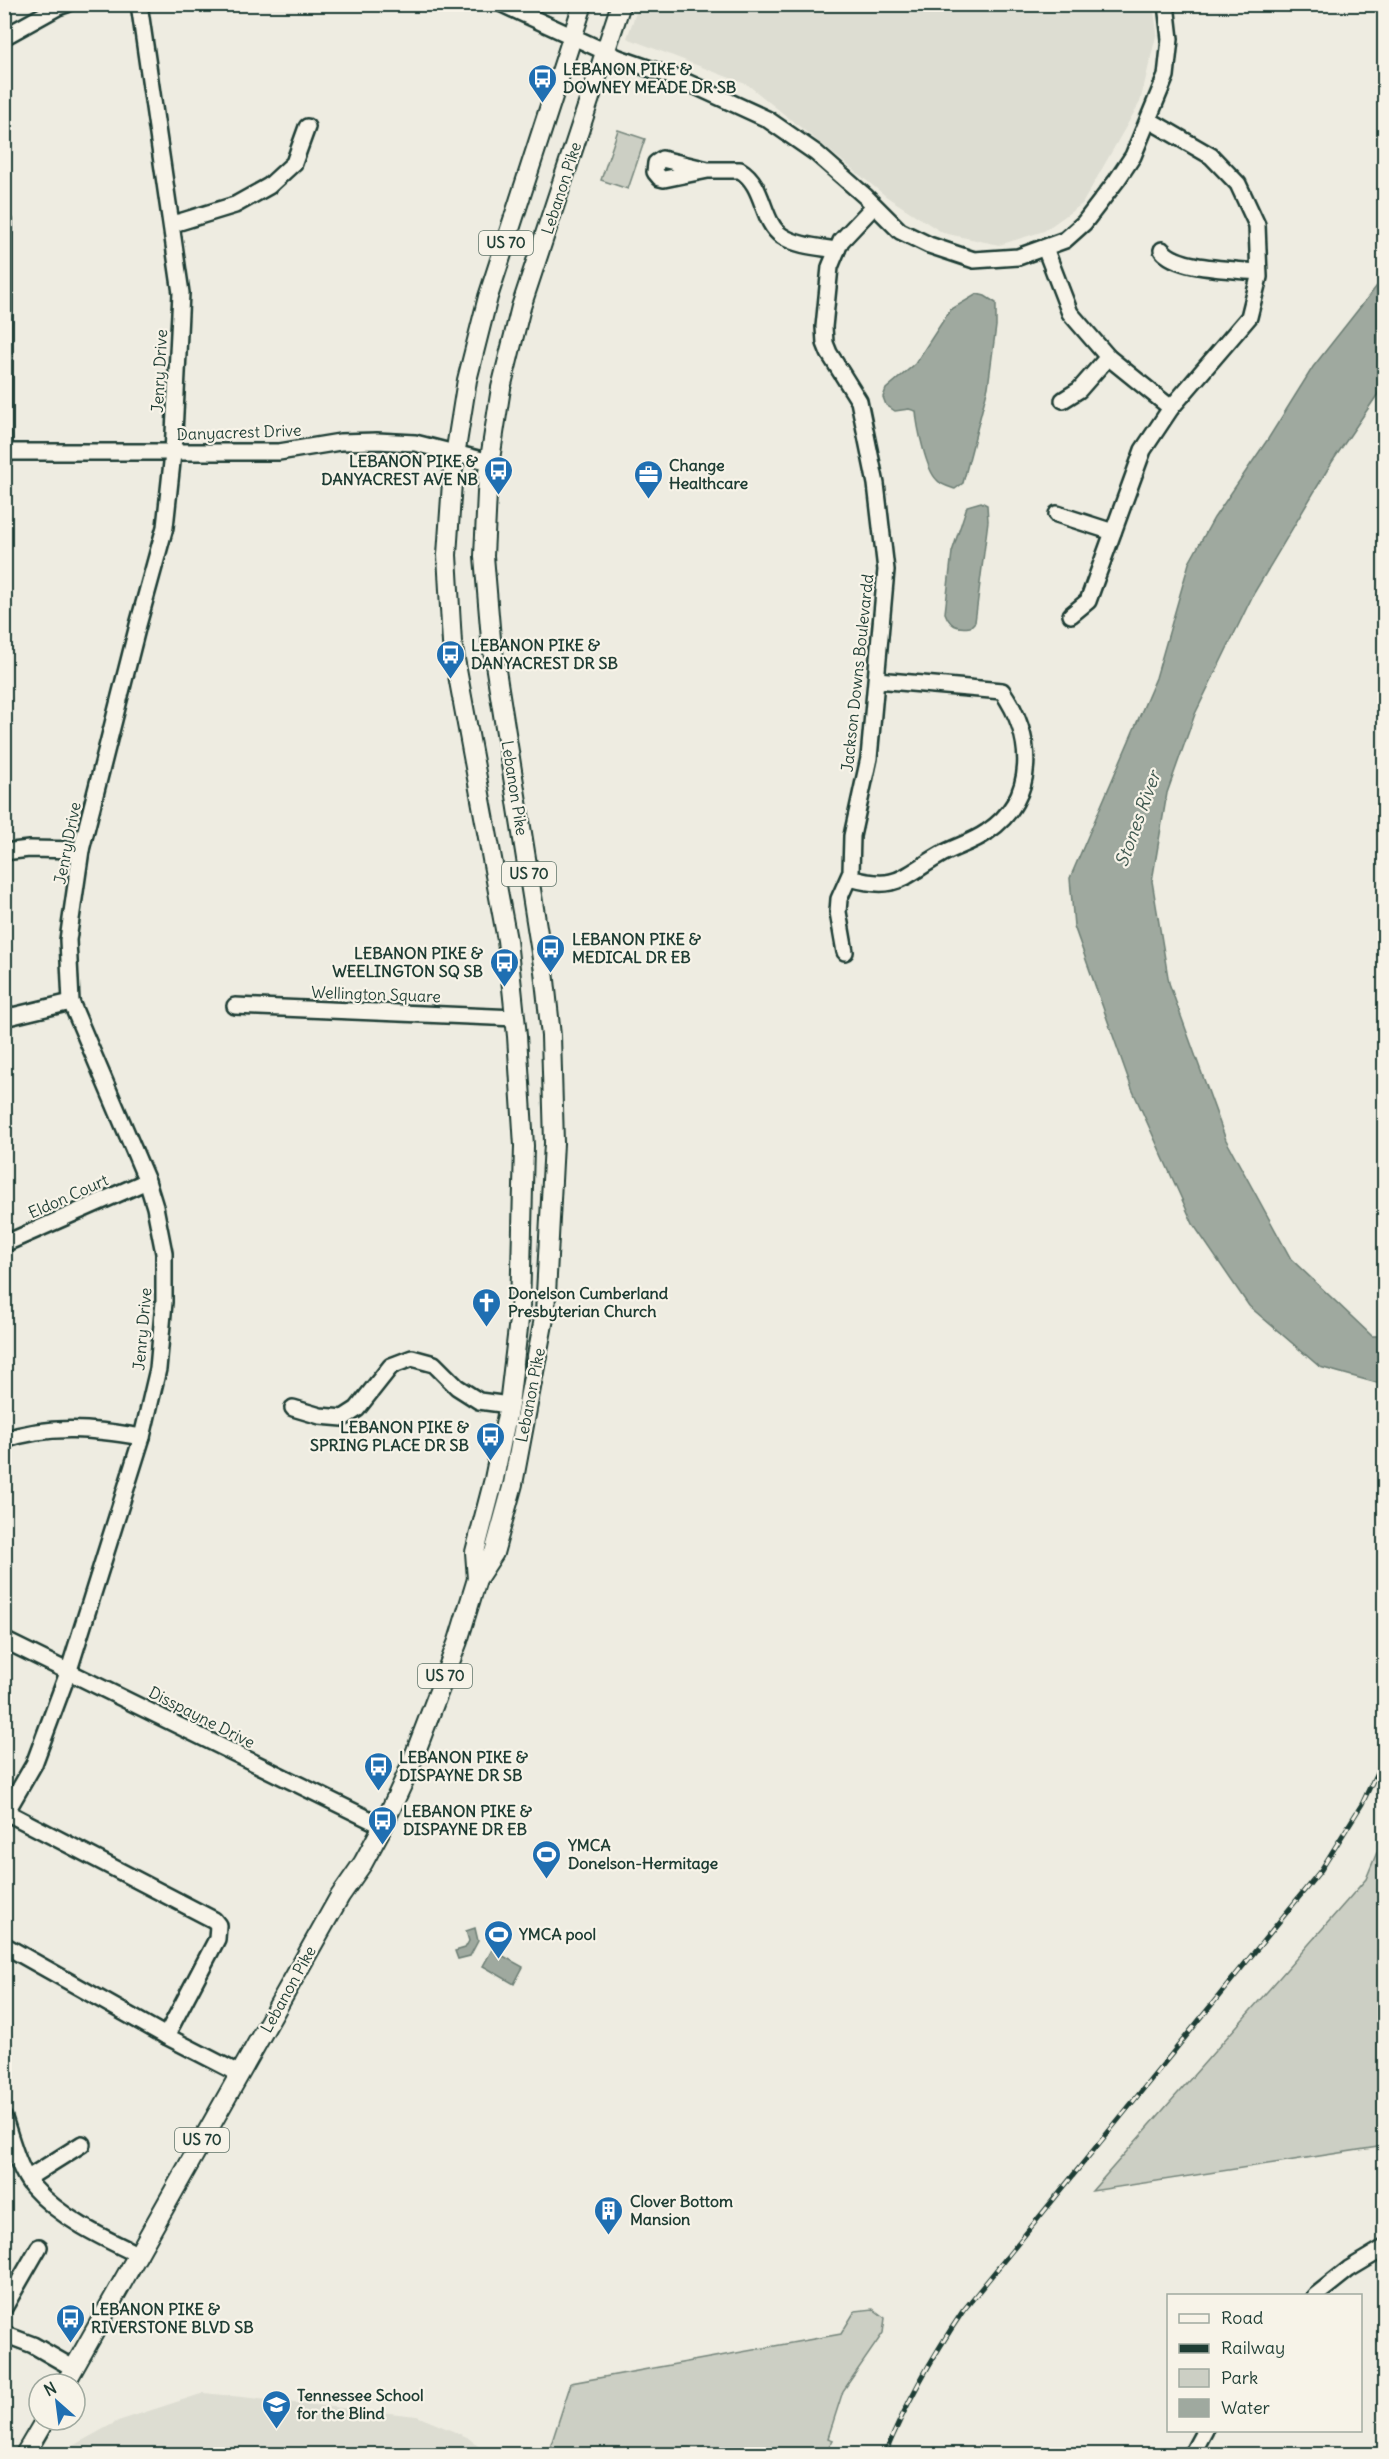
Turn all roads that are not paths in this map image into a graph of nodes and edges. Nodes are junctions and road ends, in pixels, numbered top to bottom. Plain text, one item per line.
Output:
1 (67, 4) edge
2 (139, 4) edge
3 (502, 4) edge
4 (583, 4) edge
5 (621, 4) edge
6 (1166, 4) edge
7 (4, 38) edge
8 (573, 38) junction
9 (605, 52) junction
10 (1149, 120) junction
11 (308, 127) dead end
12 (708, 170) dead end
13 (874, 206) junction
14 (4, 223) edge
15 (173, 224) junction
16 (1045, 249) junction
17 (837, 250) junction
18 (1162, 250) dead end
19 (1258, 272) junction
20 (1108, 357) junction
21 (1063, 400) dead end
22 (1171, 408) junction
23 (173, 453) junction
24 (5, 454) edge
25 (472, 457) junction
26 (1057, 514) dead end
27 (1113, 532) junction
28 (1071, 615) dead end
29 (876, 680) junction
30 (81, 850) junction
31 (4, 852) edge
32 (850, 878) junction
33 (845, 951) dead end
34 (70, 1002) junction
35 (235, 1006) dead end
36 (4, 1018) edge
37 (517, 1027) junction
38 (551, 1036) junction
39 (147, 1181) junction
40 (4, 1244) edge
41 (521, 1274) junction
42 (547, 1276) junction
43 (509, 1405) junction
44 (293, 1408) dead end
45 (142, 1437) junction
46 (4, 1440) edge
47 (477, 1579) junction
48 (4, 1640) edge
49 (69, 1670) junction
50 (5, 1813) edge
51 (383, 1826) junction
52 (4, 1945) edge
53 (166, 2036) junction
54 (240, 2074) junction
55 (4, 2118) edge
56 (82, 2144) dead end
57 (28, 2178) junction
58 (39, 2247) dead end
59 (1384, 2248) edge
60 (139, 2255) junction
61 (1316, 2294) edge
62 (4, 2308) edge
63 (4, 2334) edge
64 (64, 2372) edge
65 (71, 2372) edge
66 (38, 2432) edge
67 (1203, 2432) edge
68 (25, 2454) edge
69 (1192, 2454) edge

1 - 7 street
2 - 15 street, Jenry Drive
3 - 8 street
4 - 8 main road, Lebanon Pike / US 70
5 - 9 main road, Lebanon Pike / US 70
6 - 10 street
8 - 9 street
8 - 25 main road, Lebanon Pike / US 70
9 - 13 street
9 - 25 main road, Lebanon Pike / US 70
10 - 16 street
10 - 19 street
11 - 15 street
12 - 17 street
13 - 16 street
13 - 17 street, Jackson Downs Boulevardd
14 - 24 street
15 - 23 street, Jenry Drive
16 - 20 street
17 - 29 street, Jackson Downs Boulevardd
18 - 19 street
19 - 22 street
20 - 21 street
20 - 22 street
22 - 27 street
23 - 24 street, Danyacrest Drive
23 - 25 street, Danyacrest Drive
23 - 30 street, Jenry Drive
25 - 37 main road, Lebanon Pike / US 70
25 - 38 main road, Lebanon Pike / US 70
26 - 27 street
27 - 28 street
29 - 32 street, Jackson Downs Boulevardd
29 - 32 street
30 - 31 street
30 - 34 street, Jenry Drive
32 - 33 street, Jackson Downs Boulevardd
34 - 36 street
34 - 39 street, Jenry Drive
35 - 37 street, Wellington Square
37 - 38 main road
37 - 41 main road, Lebanon Pike / US 70
38 - 42 main road, Lebanon Pike / US 70
39 - 40 street, Eldon Court
39 - 45 street, Jenry Drive
41 - 42 main road
41 - 43 main road, Lebanon Pike / US 70
42 - 47 main road, Lebanon Pike / US 70
43 - 44 street
43 - 47 main road, Lebanon Pike / US 70
45 - 46 street
45 - 49 street, Jenry Drive
47 - 51 main road, Lebanon Pike / US 70
48 - 49 street, Disspayne Drive
49 - 50 street, Jenry Drive
49 - 51 street, Disspayne Drive
50 - 53 street
51 - 54 main road, Lebanon Pike / US 70
52 - 53 street
53 - 54 street
54 - 60 main road, Lebanon Pike / US 70
55 - 57 street
56 - 57 street
57 - 60 street
58 - 62 street
59 - 61 street
60 - 65 main road, Lebanon Pike / US 70
63 - 64 street
66 - 68 main road
67 - 69 street

